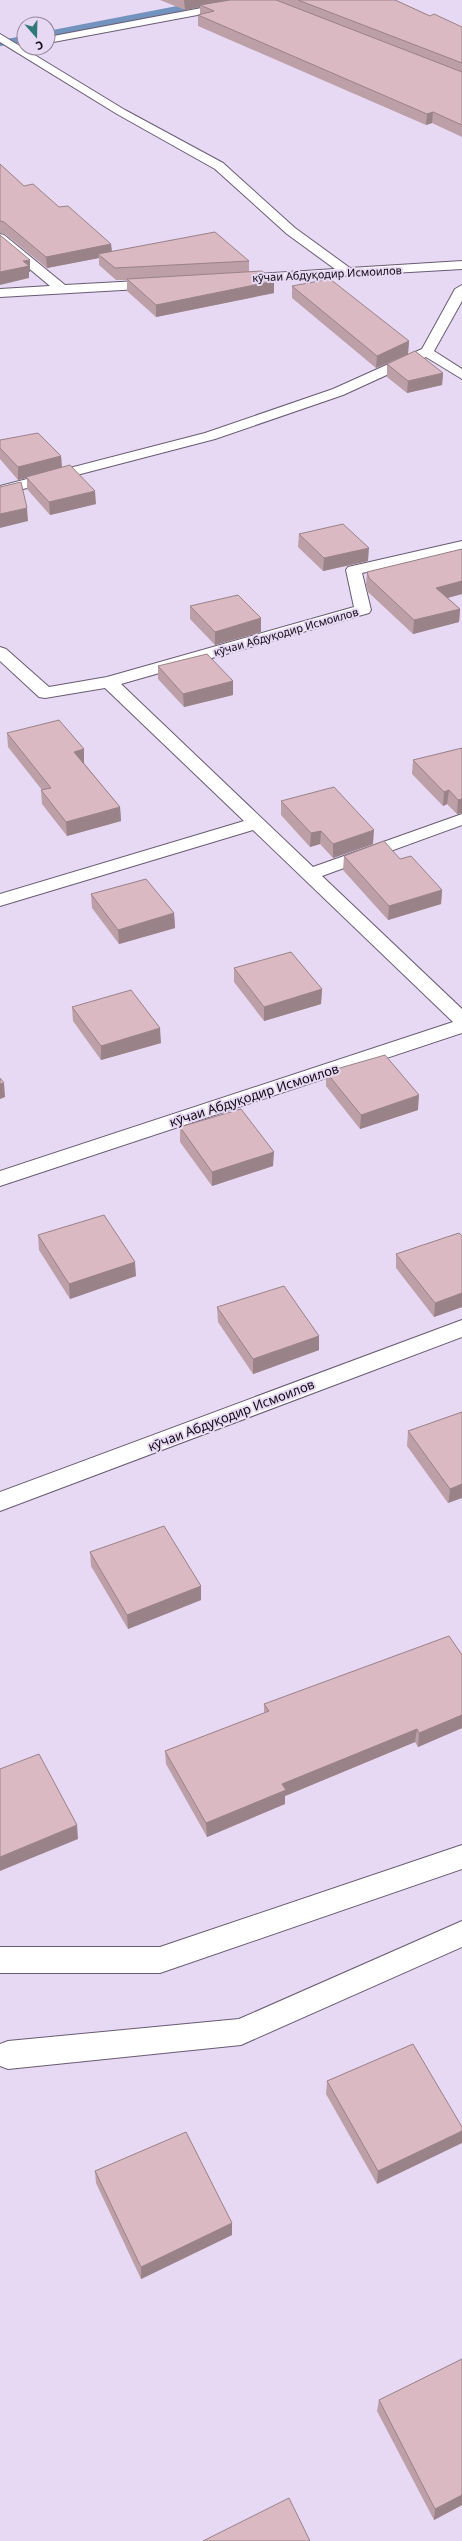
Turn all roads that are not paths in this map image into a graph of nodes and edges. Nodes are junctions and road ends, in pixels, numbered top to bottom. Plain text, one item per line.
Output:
1 (260, 0) edge
2 (56, 38) edge
3 (10, 43) edge
4 (0, 238) edge
5 (462, 265) edge
6 (348, 273) junction
7 (228, 280) edge
8 (172, 283) edge
9 (61, 289) junction
10 (462, 289) edge
11 (0, 293) edge
12 (427, 352) junction
13 (462, 375) edge
14 (0, 491) edge
15 (462, 546) edge
16 (0, 652) edge
17 (109, 682) junction
18 (462, 819) edge
19 (257, 823) junction
20 (310, 874) junction
21 (0, 900) edge
22 (462, 1020) edge
23 (462, 1026) edge
24 (0, 1179) edge
25 (462, 1328) edge
26 (0, 1502) edge
27 (462, 1857) edge
28 (462, 1934) edge
29 (0, 1960) edge
30 (8, 2055) dead end

1 - 2 street
3 - 6 street
4 - 9 street
5 - 6 street, кӯчаи Абдуқодир Исмоилов
6 - 7 street, кӯчаи Абдуқодир Исмоилов
8 - 9 street
9 - 11 street
10 - 12 street
12 - 13 street
12 - 14 street
15 - 17 street, кӯчаи Абдуқодир Исмоилов
16 - 17 street, кӯчаи Абдуқодир Исмоилов
17 - 19 street
18 - 20 street
19 - 20 street
19 - 21 street
20 - 22 street
23 - 24 street, кӯчаи Абдуқодир Исмоилов
25 - 26 street, кӯчаи Абдуқодир Исмоилов
27 - 29 street
28 - 30 street

